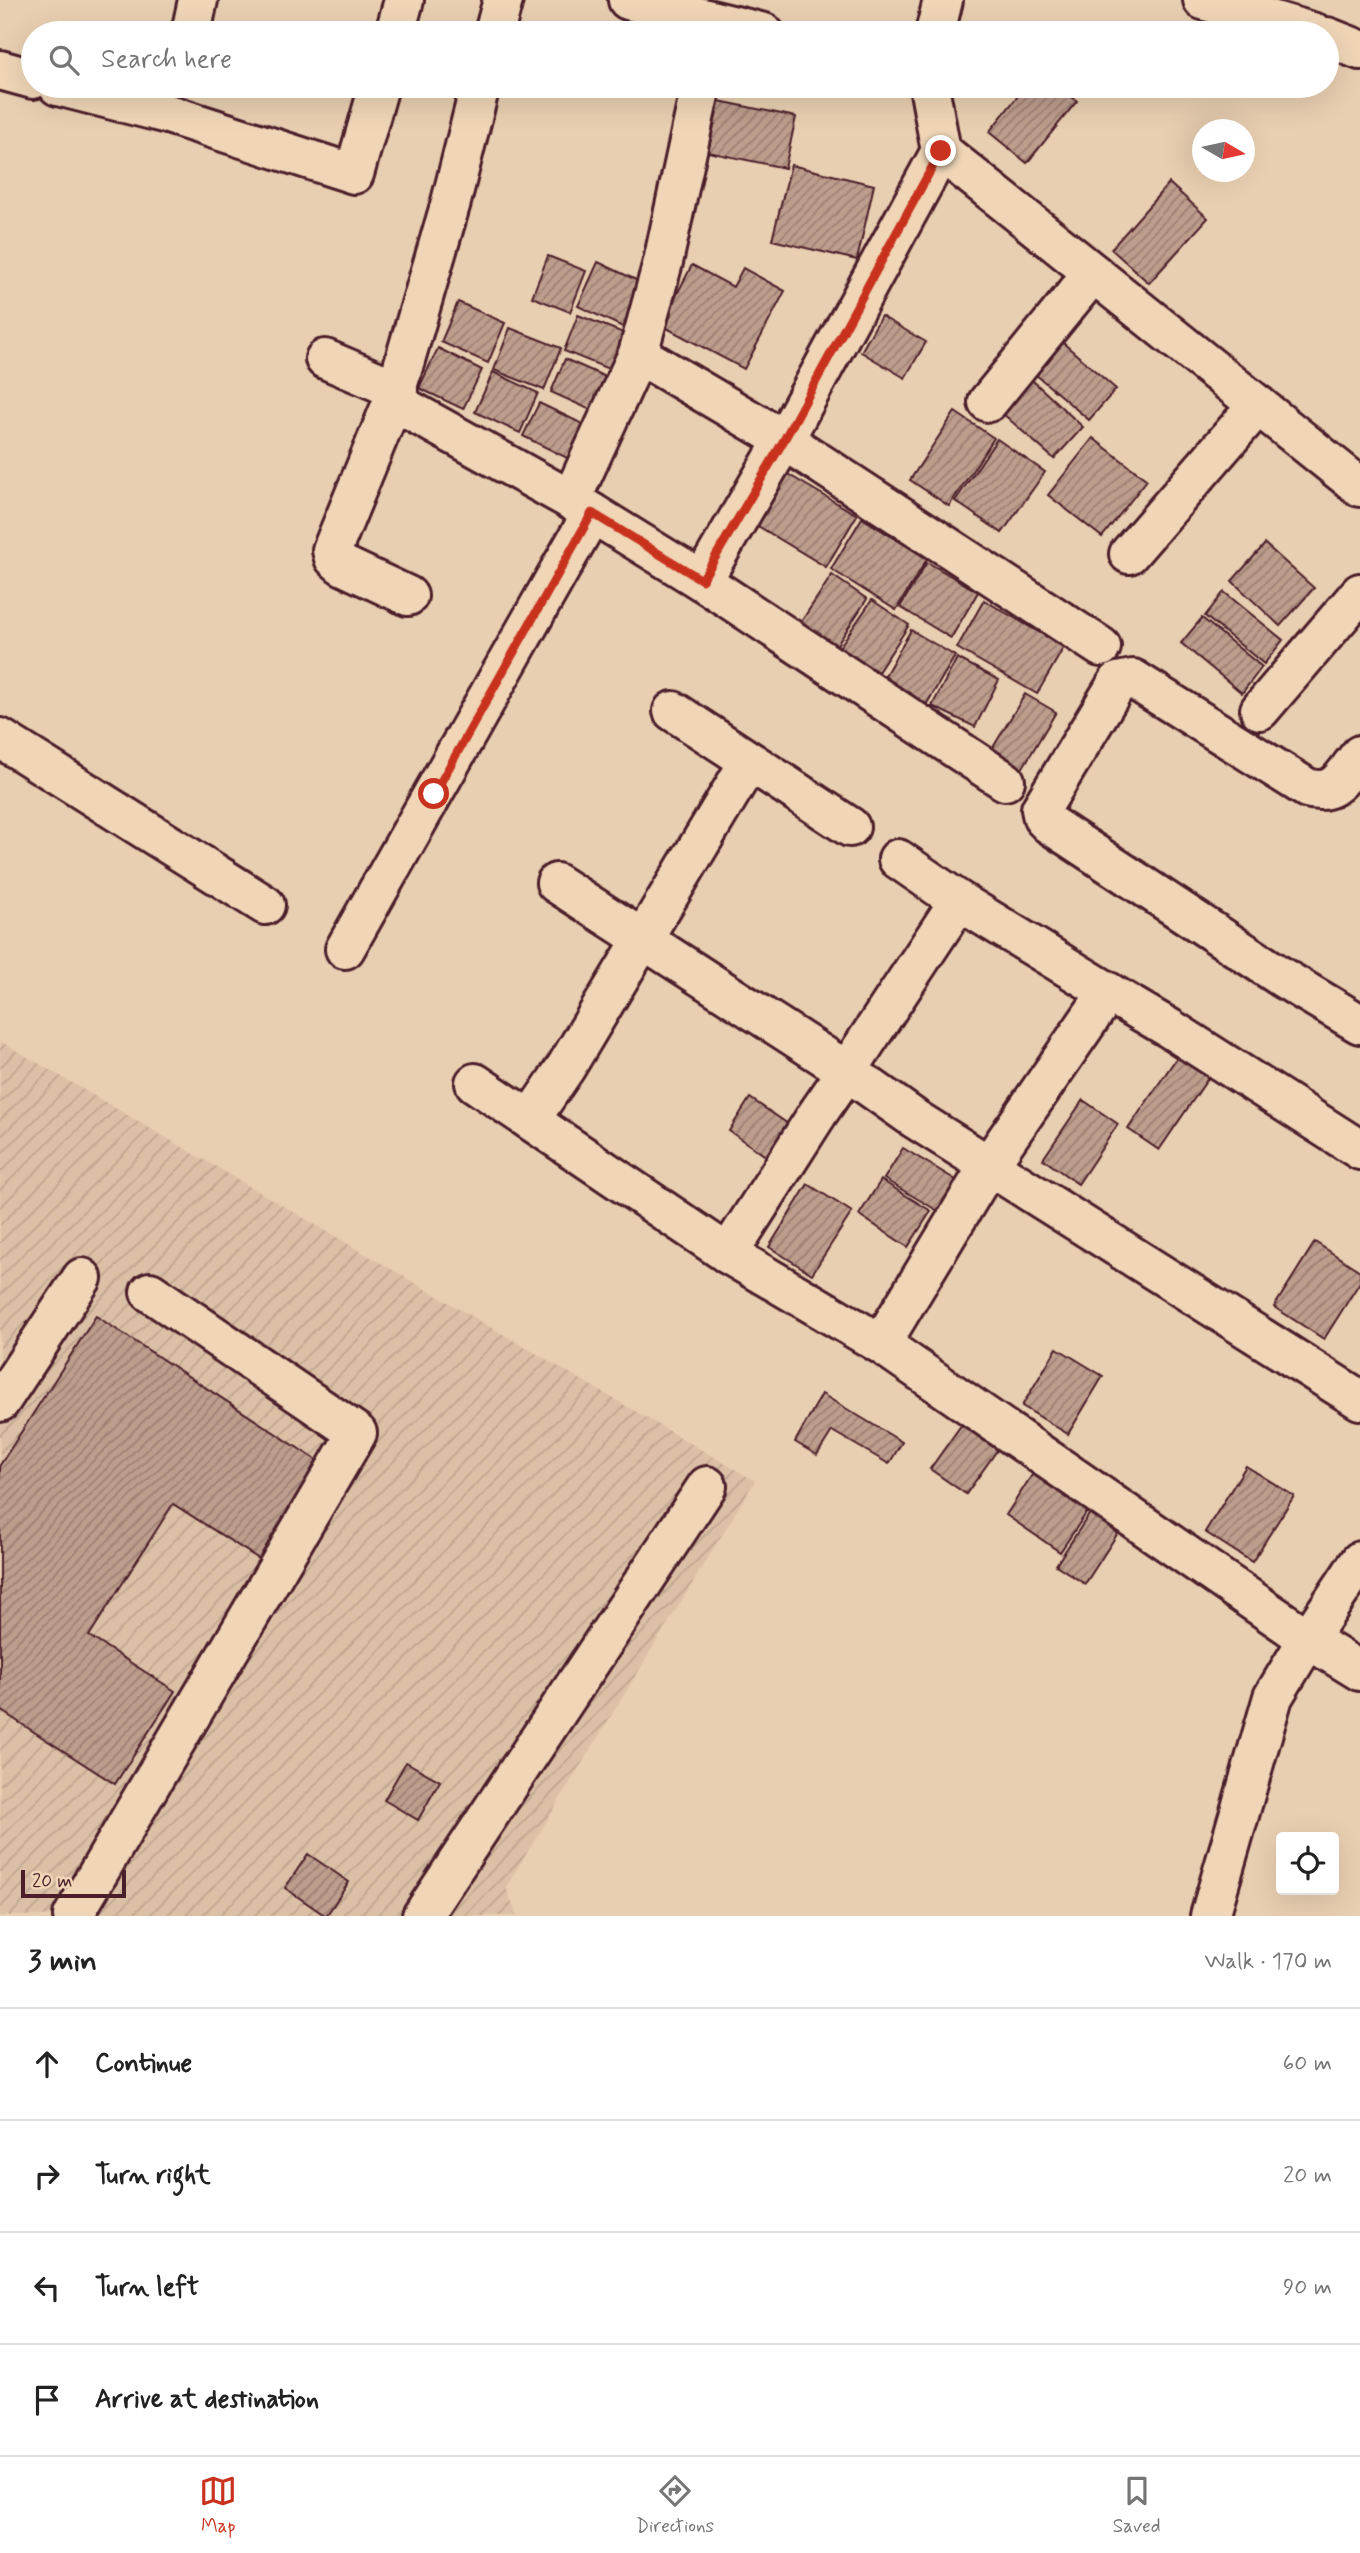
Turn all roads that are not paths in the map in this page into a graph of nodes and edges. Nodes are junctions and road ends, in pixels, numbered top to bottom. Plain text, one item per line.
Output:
1 (198, 0) edge
2 (404, 0) edge
3 (503, 0) edge
4 (628, 0) edge
5 (943, 0) edge
6 (1203, 0) edge
7 (194, 21) edge
8 (398, 21) edge
9 (497, 21) edge
10 (692, 21) edge
11 (938, 21) edge
12 (1274, 21) edge
13 (1339, 40) edge
14 (1360, 50) edge
15 (0, 71) edge
16 (21, 76) edge
17 (376, 98) edge
18 (477, 98) edge
19 (698, 98) edge
20 (931, 98) edge
21 (172, 100) edge
22 (941, 151) junction
23 (1093, 273) junction
24 (638, 354) junction
25 (325, 359) dead end
26 (395, 395) junction
27 (988, 402) dead end
28 (1258, 405) junction
29 (784, 440) junction
30 (1360, 487) edge
31 (582, 506) junction
32 (1129, 554) dead end
33 (702, 580) junction
34 (1360, 593) edge
35 (408, 596) dead end
36 (1101, 646) dead end
37 (1260, 710) dead end
38 (673, 711) dead end
39 (0, 738) edge
40 (1360, 755) edge
41 (749, 762) junction
42 (1004, 781) dead end
43 (850, 827) dead end
44 (898, 859) dead end
45 (556, 883) dead end
46 (959, 901) junction
47 (265, 905) dead end
48 (642, 939) junction
49 (345, 949) dead end
50 (1108, 992) junction
51 (1359, 1020) edge
52 (848, 1071) junction
53 (475, 1083) dead end
54 (530, 1120) junction
55 (1360, 1150) edge
56 (989, 1165) junction
57 (728, 1254) junction
58 (82, 1278) dead end
59 (150, 1292) dead end
60 (881, 1344) junction
61 (1360, 1400) edge
62 (0, 1402) edge
63 (707, 1486) dead end
64 (1360, 1561) edge
65 (1308, 1639) junction
66 (1360, 1671) edge
67 (74, 1916) edge
68 (422, 1916) edge
69 (1210, 1916) edge

1 - 7 street
2 - 8 street
3 - 9 street
4 - 10 street
5 - 11 street
6 - 12 street
13 - 14 street
15 - 16 street
17 - 21 street
18 - 26 street
19 - 24 street
20 - 22 street
22 - 23 street
22 - 29 street
23 - 27 street
23 - 28 street
24 - 29 street
24 - 31 street
25 - 26 street
26 - 31 street
26 - 35 street
28 - 30 street
28 - 32 street
29 - 33 street
29 - 36 street
31 - 33 street
31 - 49 street
33 - 42 street
34 - 37 street
38 - 41 street
39 - 47 street
40 - 51 street
41 - 43 street
41 - 48 street
44 - 46 street
45 - 48 street
46 - 50 street
46 - 52 street
48 - 52 street
48 - 54 street
50 - 55 street
50 - 56 street
52 - 56 street
52 - 57 street
53 - 54 street
54 - 57 street
56 - 60 street
56 - 61 street
57 - 60 street
58 - 62 street
59 - 67 street
60 - 65 street
63 - 68 street
64 - 65 street
65 - 66 street
65 - 69 street

